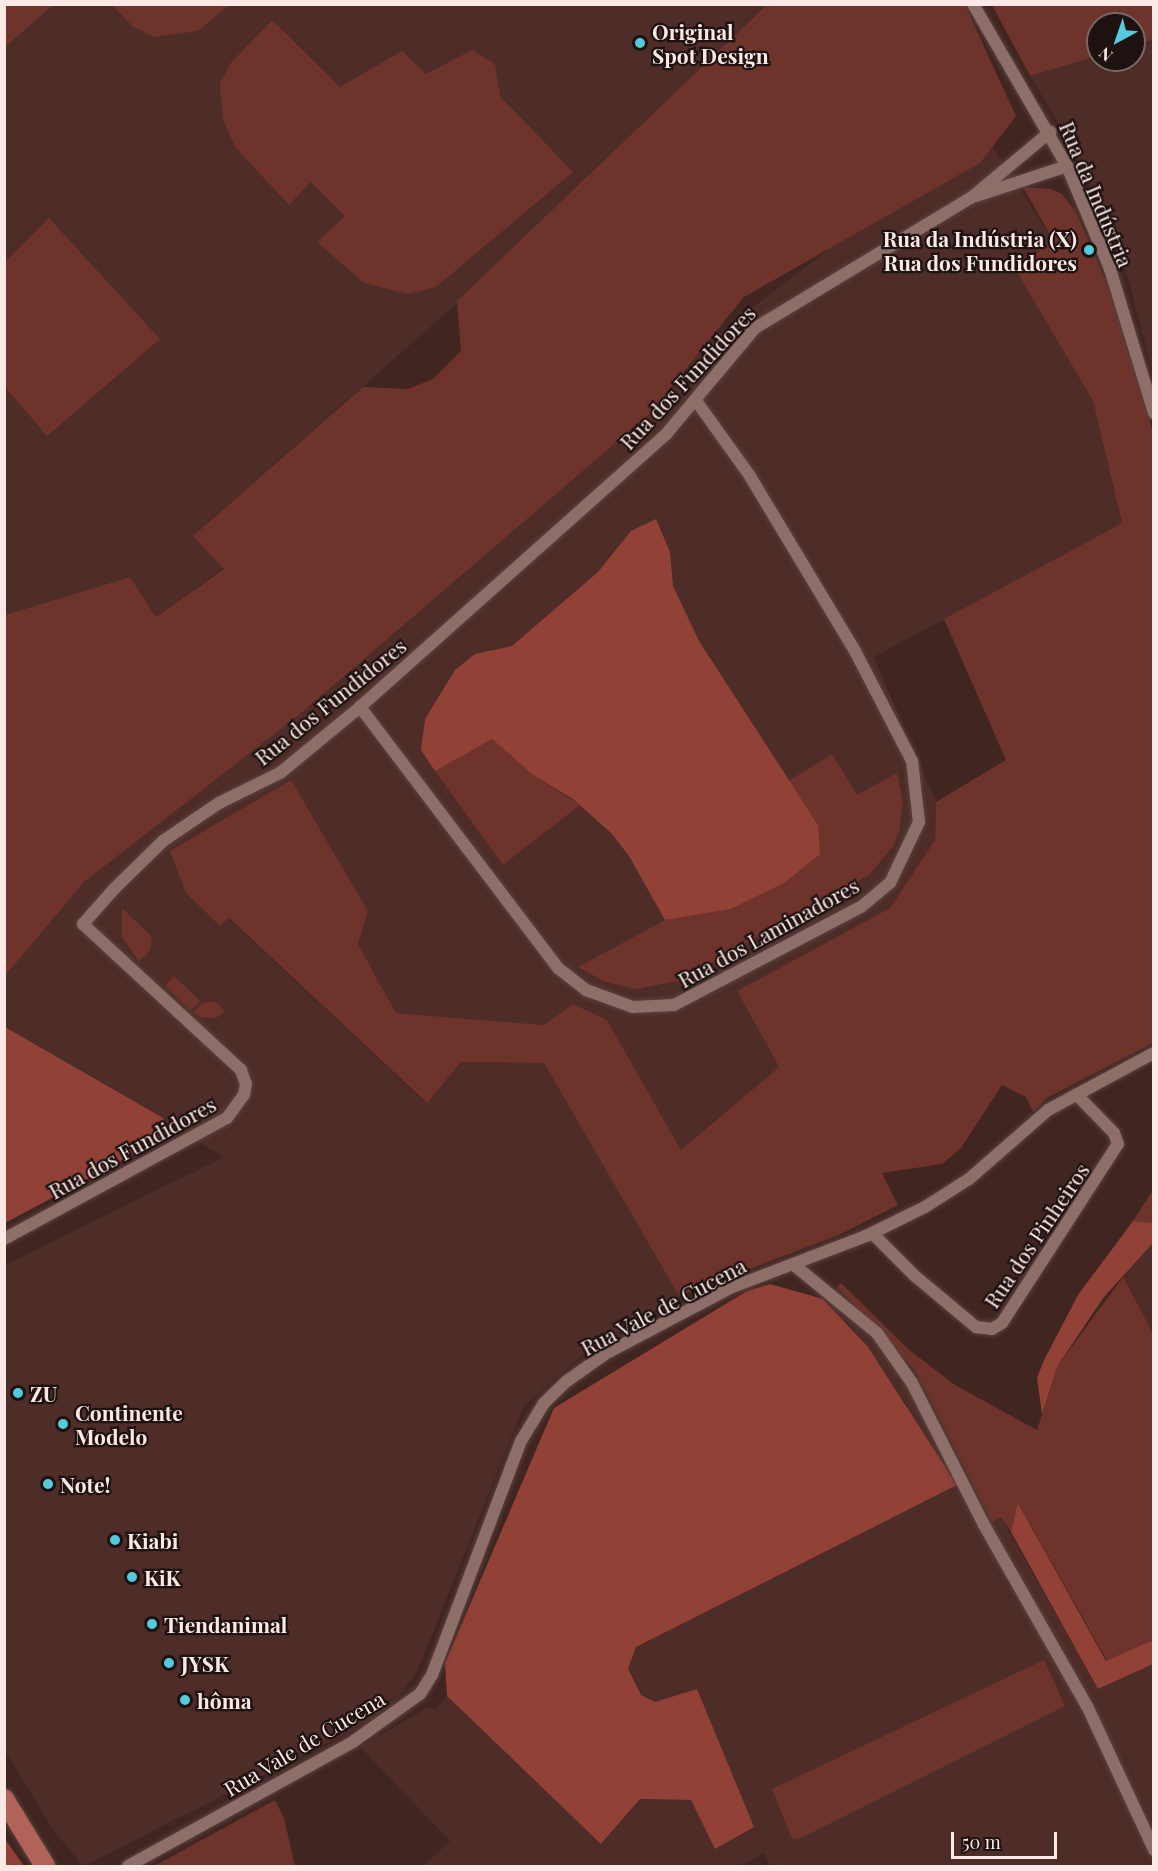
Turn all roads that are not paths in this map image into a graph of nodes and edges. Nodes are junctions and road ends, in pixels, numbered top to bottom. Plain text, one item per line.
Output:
1 (973, 4) edge
2 (1050, 132) junction
3 (1067, 166) junction
4 (972, 197) junction
5 (697, 402) junction
6 (1154, 413) edge
7 (360, 707) junction
8 (1154, 1053) edge
9 (1076, 1094) junction
10 (872, 1233) junction
11 (4, 1239) edge
12 (794, 1265) junction
13 (4, 1799) edge
14 (1154, 1850) edge
15 (45, 1866) edge
16 (128, 1866) edge

1 - 2 street, Rua da Indústria
2 - 3 street, Rua da Indústria
2 - 4 street, Rua dos Fundidores
3 - 4 street, Rua dos Fundidores
3 - 6 street, Rua da Indústria
4 - 5 street, Rua dos Fundidores
5 - 7 street, Rua dos Fundidores
5 - 7 street, Rua dos Laminadores
7 - 11 street, Rua dos Fundidores
8 - 9 street, Rua Vale de Cucena
9 - 10 street, Rua Vale de Cucena
9 - 10 street, Rua dos Pinheiros
10 - 12 street, Rua Vale de Cucena
12 - 14 street
12 - 16 street, Rua Vale de Cucena
13 - 15 main road

